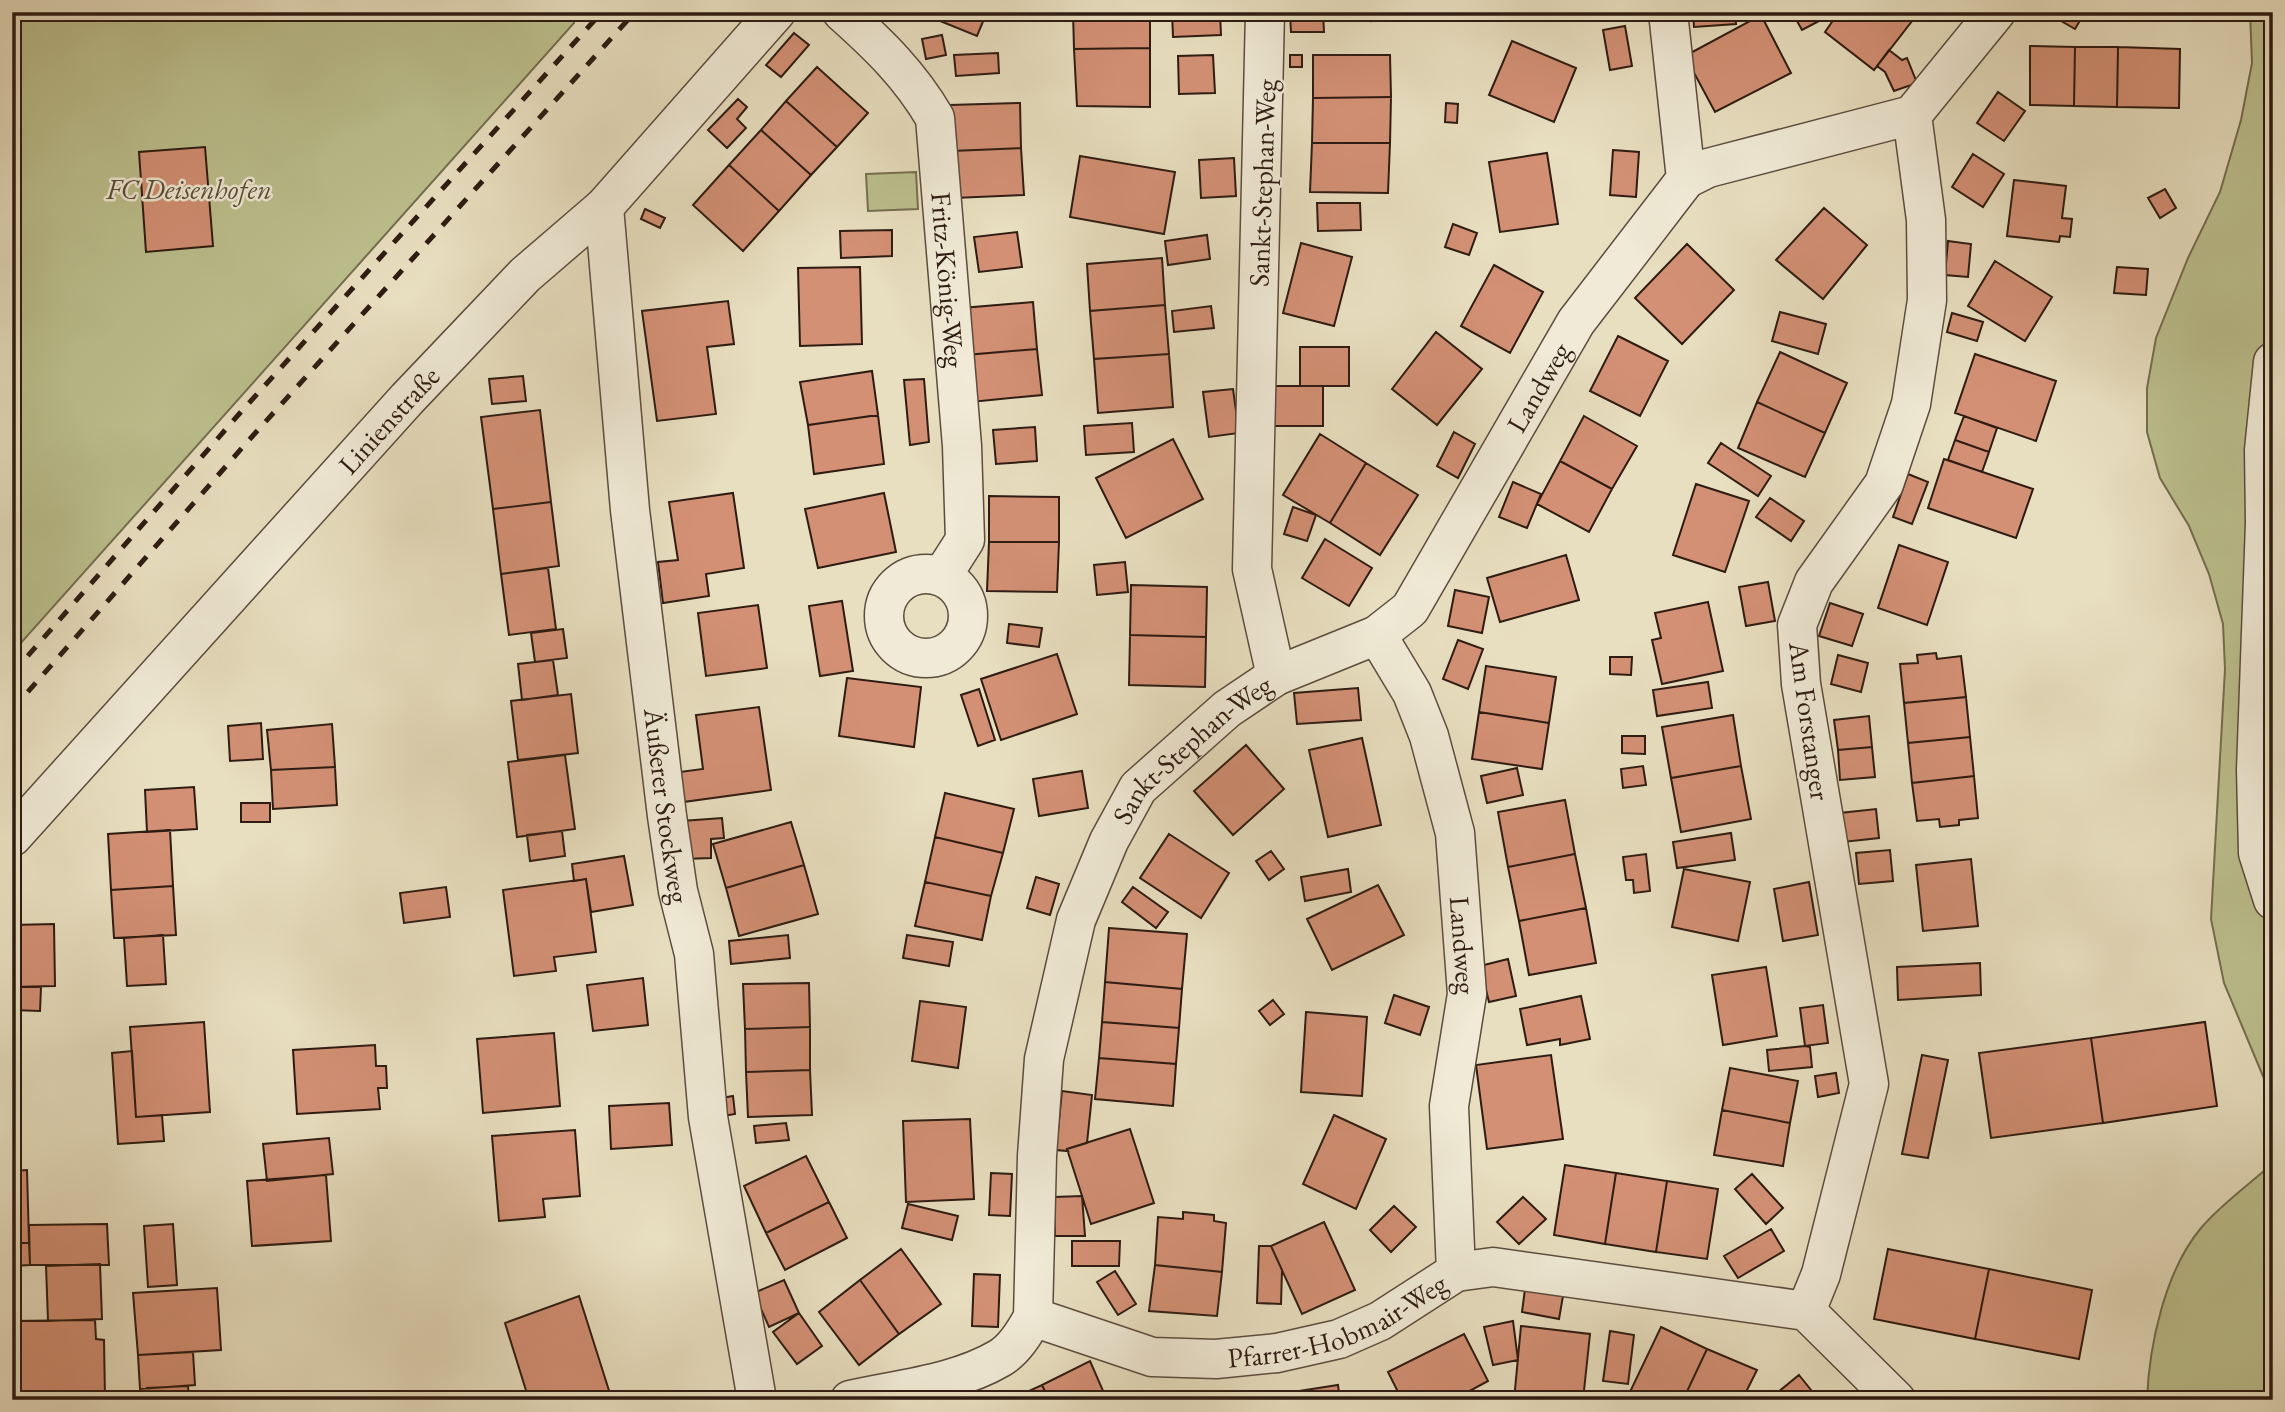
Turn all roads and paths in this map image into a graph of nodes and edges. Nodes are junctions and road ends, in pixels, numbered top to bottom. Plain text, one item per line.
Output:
1 (776, 12) edge
2 (842, 12) edge
3 (1265, 12) edge
4 (1668, 12) edge
5 (1996, 12) edge
6 (1912, 115) junction
7 (1686, 179) junction
8 (604, 207) junction
9 (2273, 362) edge
10 (942, 576) dead end
11 (1377, 635) junction
12 (1276, 676) junction
13 (12, 837) edge
14 (2273, 900) edge
15 (1456, 1272) junction
16 (1806, 1311) junction
17 (1033, 1317) junction
18 (758, 1400) edge
19 (850, 1400) edge
20 (1896, 1400) edge

1 - 8 street, Linienstraße
2 - 10 street, Fritz-König-Weg
3 - 12 street, Sankt-Stephan-Weg
4 - 7 street
5 - 6 street
6 - 7 street, Landweg
6 - 16 street, Am Forstanger
7 - 11 street, Landweg
8 - 13 street, Linienstraße
8 - 18 street, Äußerer Stockweg
9 - 14 street
11 - 12 street, Landweg
11 - 15 street, Landweg
12 - 17 street, Sankt-Stephan-Weg
15 - 16 street, Pfarrer-Hobmair-Weg
15 - 17 street, Pfarrer-Hobmair-Weg
16 - 20 street
17 - 19 street

